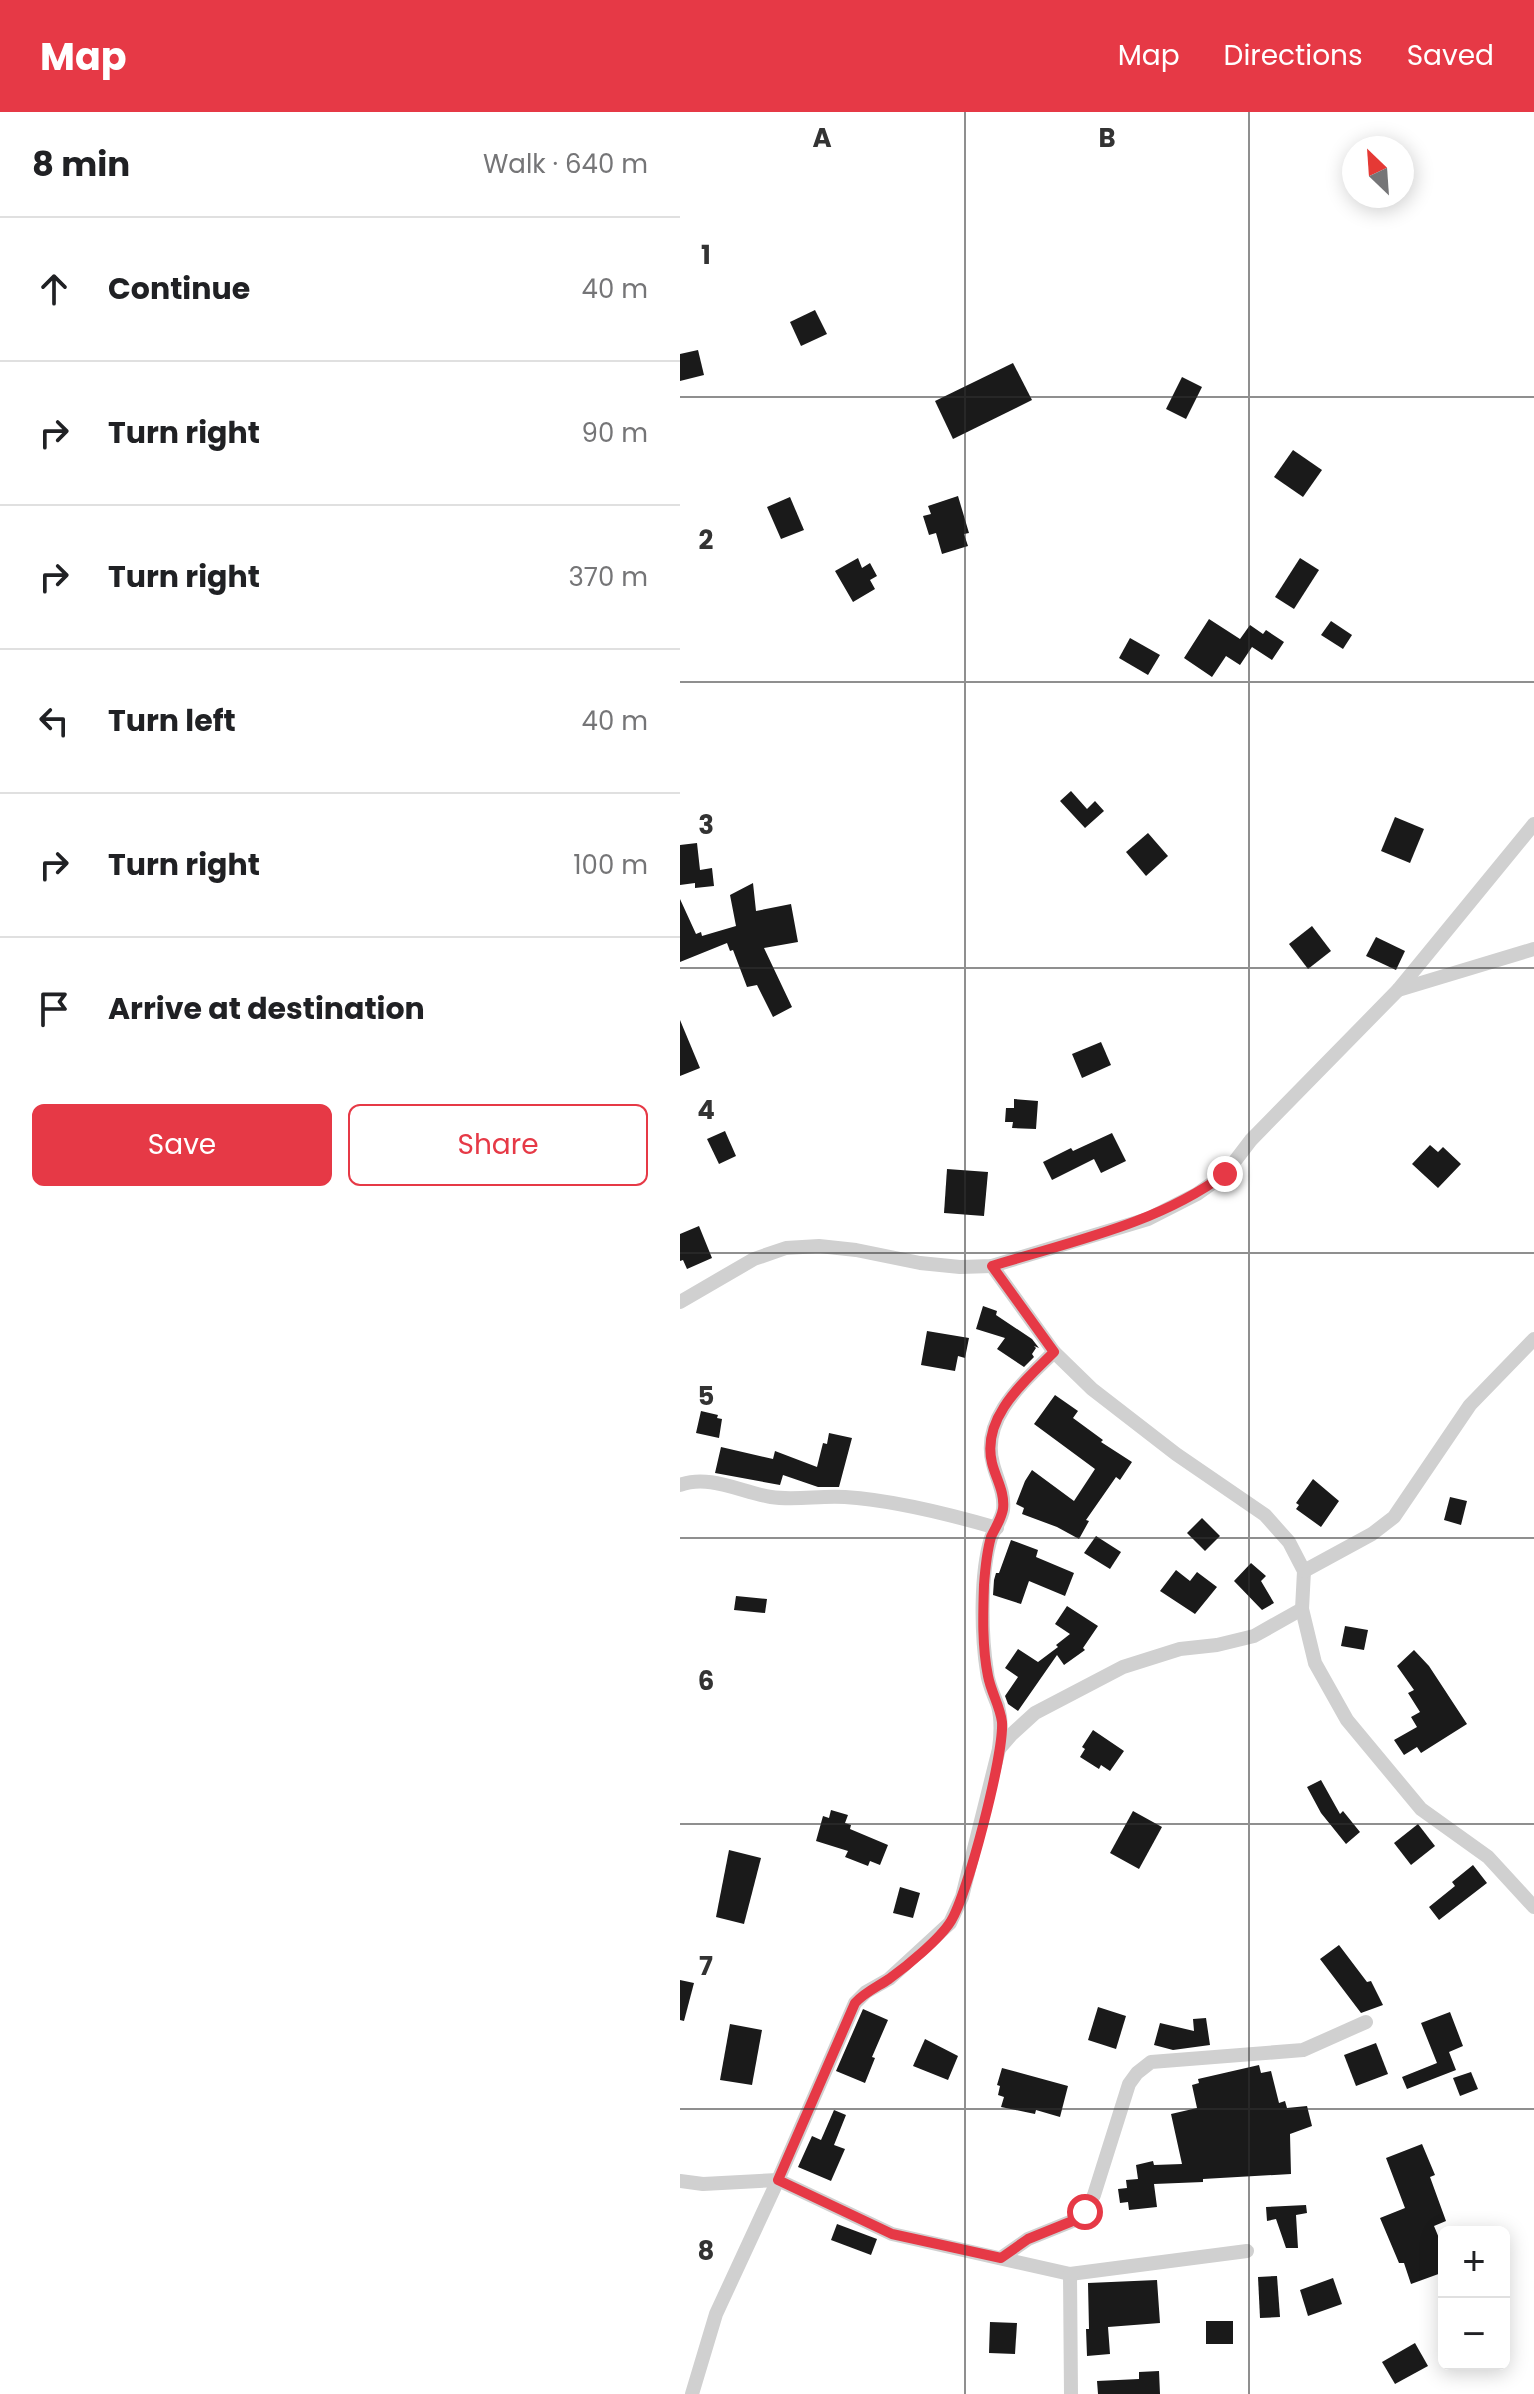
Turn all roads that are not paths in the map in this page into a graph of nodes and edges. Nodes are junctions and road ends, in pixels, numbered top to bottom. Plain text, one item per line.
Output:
1 (1534, 824) edge
2 (1534, 949) edge
3 (1398, 990) junction
4 (992, 1266) junction
5 (680, 1302) edge
6 (1534, 1339) edge
7 (1054, 1352) junction
8 (680, 1485) edge
9 (997, 1528) junction
10 (1304, 1571) junction
11 (1302, 1609) junction
12 (999, 1749) junction
13 (1534, 1907) edge
14 (1366, 2022) dead end
15 (778, 2180) junction
16 (680, 2181) edge
17 (1247, 2251) dead end
18 (1001, 2258) junction
19 (1070, 2274) junction
20 (692, 2394) edge
21 (1071, 2394) edge

1 - 3 street
2 - 3 street
3 - 4 street
4 - 5 street
4 - 7 street
6 - 10 street
7 - 9 street
7 - 10 street
8 - 9 street
9 - 12 street
10 - 11 street
11 - 12 street
11 - 13 street
12 - 15 street
14 - 18 street
15 - 16 street
15 - 18 street
15 - 20 street
17 - 19 street
18 - 19 street
19 - 21 street

